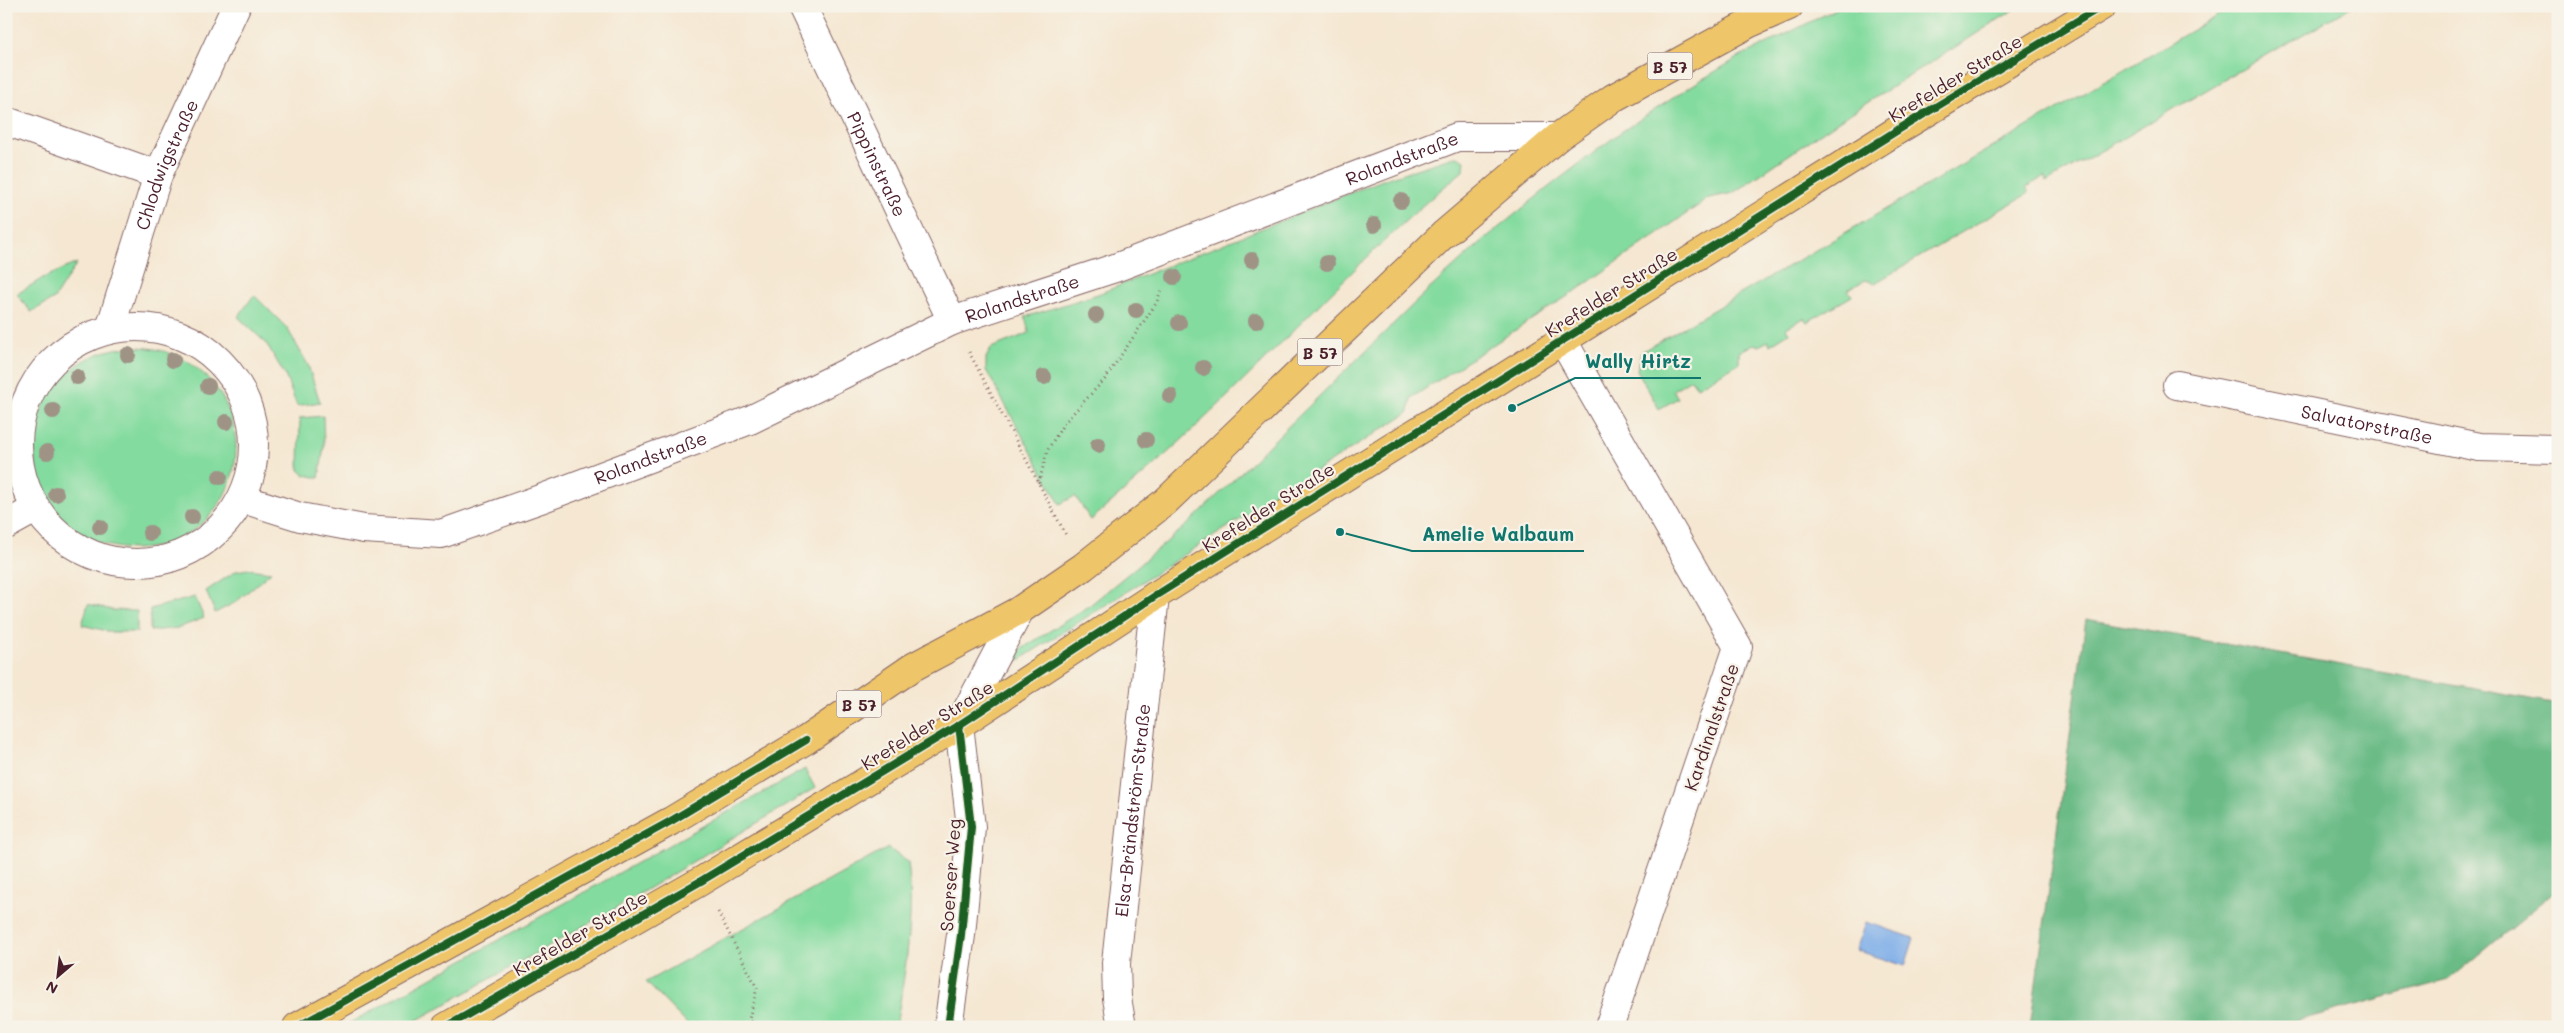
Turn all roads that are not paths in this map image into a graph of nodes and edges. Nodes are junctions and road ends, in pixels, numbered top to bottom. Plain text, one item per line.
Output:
1 (236, 6) edge
2 (802, 6) edge
3 (1789, 6) edge
4 (2102, 6) edge
5 (6, 121) edge
6 (1558, 137) junction
7 (158, 175) junction
8 (952, 321) junction
9 (110, 329) junction
10 (1562, 341) junction
11 (2177, 385) dead end
12 (2558, 449) edge
13 (243, 499) junction
14 (35, 509) junction
15 (6, 525) edge
16 (1155, 596) junction
17 (1020, 610) junction
18 (959, 725) junction
19 (297, 1027) edge
20 (446, 1027) edge
21 (948, 1027) edge
22 (1122, 1027) edge
23 (1609, 1027) edge

1 - 7 street, Chlodwigstraße
2 - 8 street, Pippinstraße
3 - 6 main road, B 57
4 - 10 main road, Krefelder Straße
5 - 7 street
6 - 8 street, Rolandstraße
6 - 17 main road, Krefelder Straße / B 57
7 - 9 street, Chlodwigstraße
8 - 13 street, Rolandstraße
9 - 13 street
9 - 14 street
10 - 16 main road, Krefelder Straße
10 - 23 street, Kardinalstraße
11 - 12 street, Salvatorstraße
13 - 14 street
14 - 15 street
16 - 18 main road, Krefelder Straße
16 - 22 street, Elsa-Brändström-Straße
17 - 18 street, Krefelder Straße
17 - 19 main road, Krefelder Straße / B 57
18 - 20 main road, Krefelder Straße
18 - 21 street, Soerser Weg

